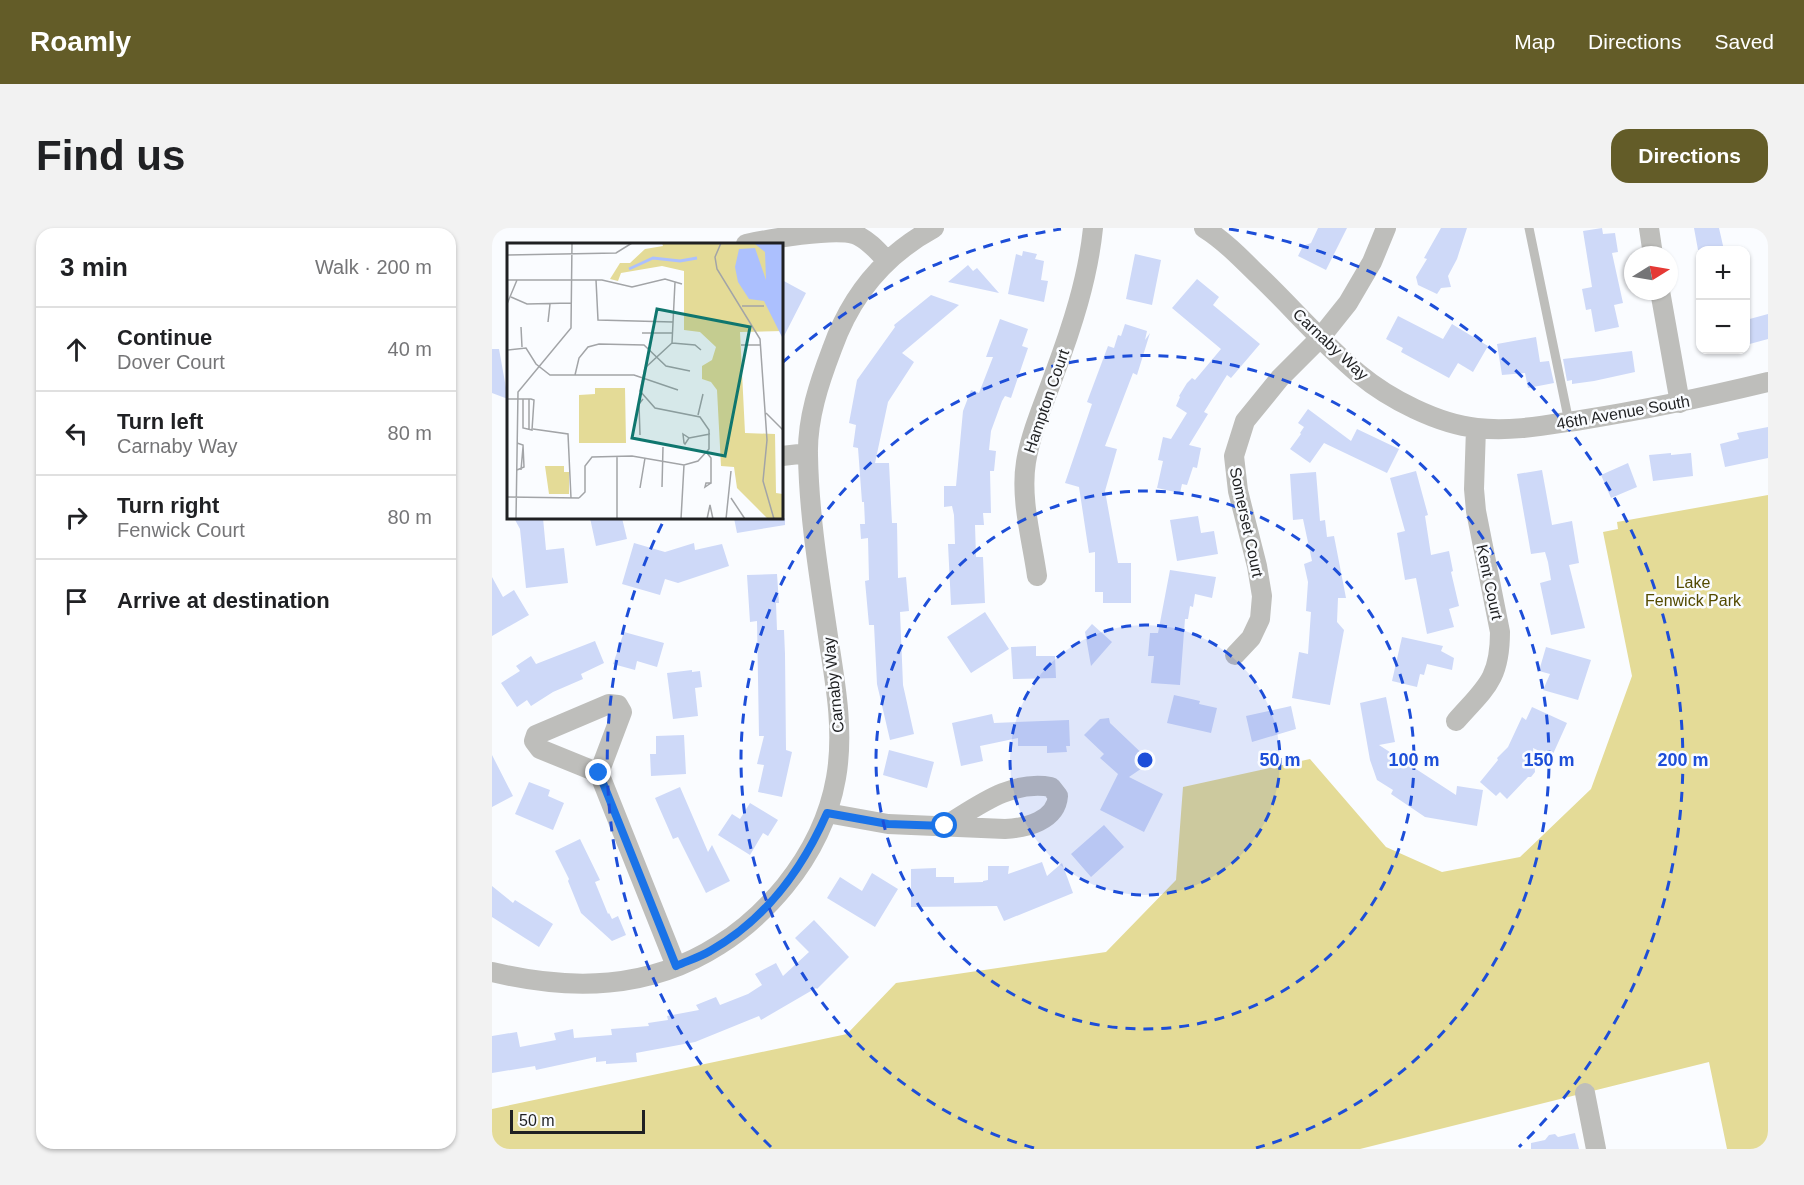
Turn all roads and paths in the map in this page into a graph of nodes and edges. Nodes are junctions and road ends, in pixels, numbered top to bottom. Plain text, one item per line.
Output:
1 (934, 228) edge
2 (1093, 228) edge
3 (1204, 228) edge
4 (1386, 228) edge
5 (1529, 228) edge
6 (1649, 228) edge
7 (751, 243) edge
8 (1652, 246) edge
9 (886, 260) junction
10 (1662, 300) edge
11 (1320, 339) junction
12 (1768, 382) edge
13 (1680, 403) junction
14 (1569, 422) junction
15 (1476, 428) junction
16 (808, 453) junction
17 (783, 456) edge
18 (1037, 576) dead end
19 (1235, 655) dead end
20 (1456, 721) dead end
21 (599, 773) dead end
22 (827, 813) junction
23 (945, 826) junction
24 (676, 966) junction
25 (492, 972) edge
26 (1585, 1094) dead end
27 (1596, 1149) edge

1 - 9 street, Carnaby Way
2 - 18 street, Hampton Court
3 - 11 street, Carnaby Way
4 - 11 street, Somerset Court
5 - 14 lane
6 - 8 street
7 - 9 street
9 - 16 street, Carnaby Way
10 - 13 street
11 - 15 street, Carnaby Way
11 - 19 street, Somerset Court
12 - 13 street, 46th Avenue South
13 - 14 street, 46th Avenue South
14 - 15 street, 46th Avenue South
15 - 20 street, Kent Court
16 - 17 street
16 - 22 street, Carnaby Way
21 - 24 street
22 - 23 street
22 - 24 street, Carnaby Way
23 - 23 street
24 - 25 street, Carnaby Way
26 - 27 street

